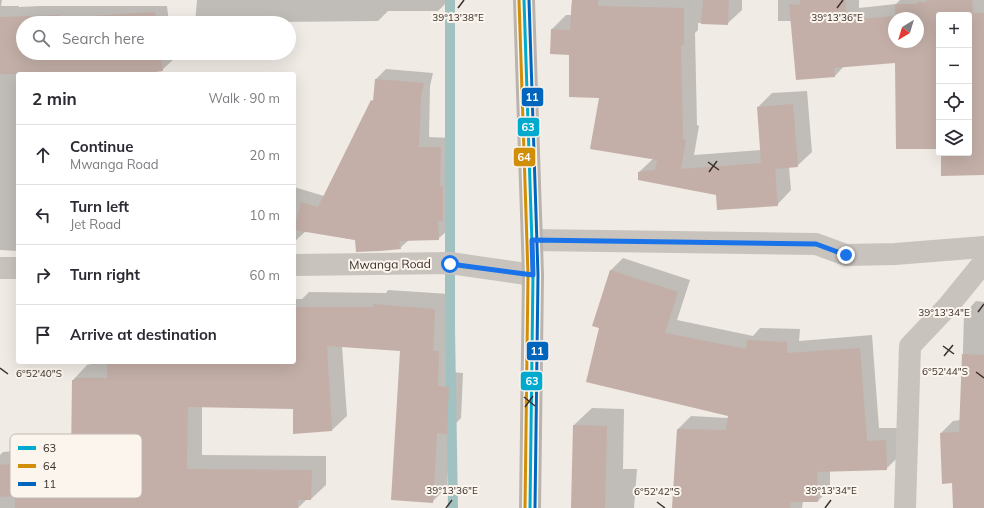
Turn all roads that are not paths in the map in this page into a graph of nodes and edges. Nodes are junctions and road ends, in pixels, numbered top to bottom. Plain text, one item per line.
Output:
1 (524, 0) edge
2 (532, 240) junction
3 (984, 247) edge
4 (984, 262) edge
5 (296, 265) edge
6 (0, 268) edge
7 (16, 268) edge
8 (533, 275) junction
9 (530, 508) edge
10 (905, 508) edge

1 - 2 main road
2 - 3 street
2 - 8 main road
4 - 10 street
5 - 8 street, Mwanga Road
6 - 7 street
8 - 9 main road

